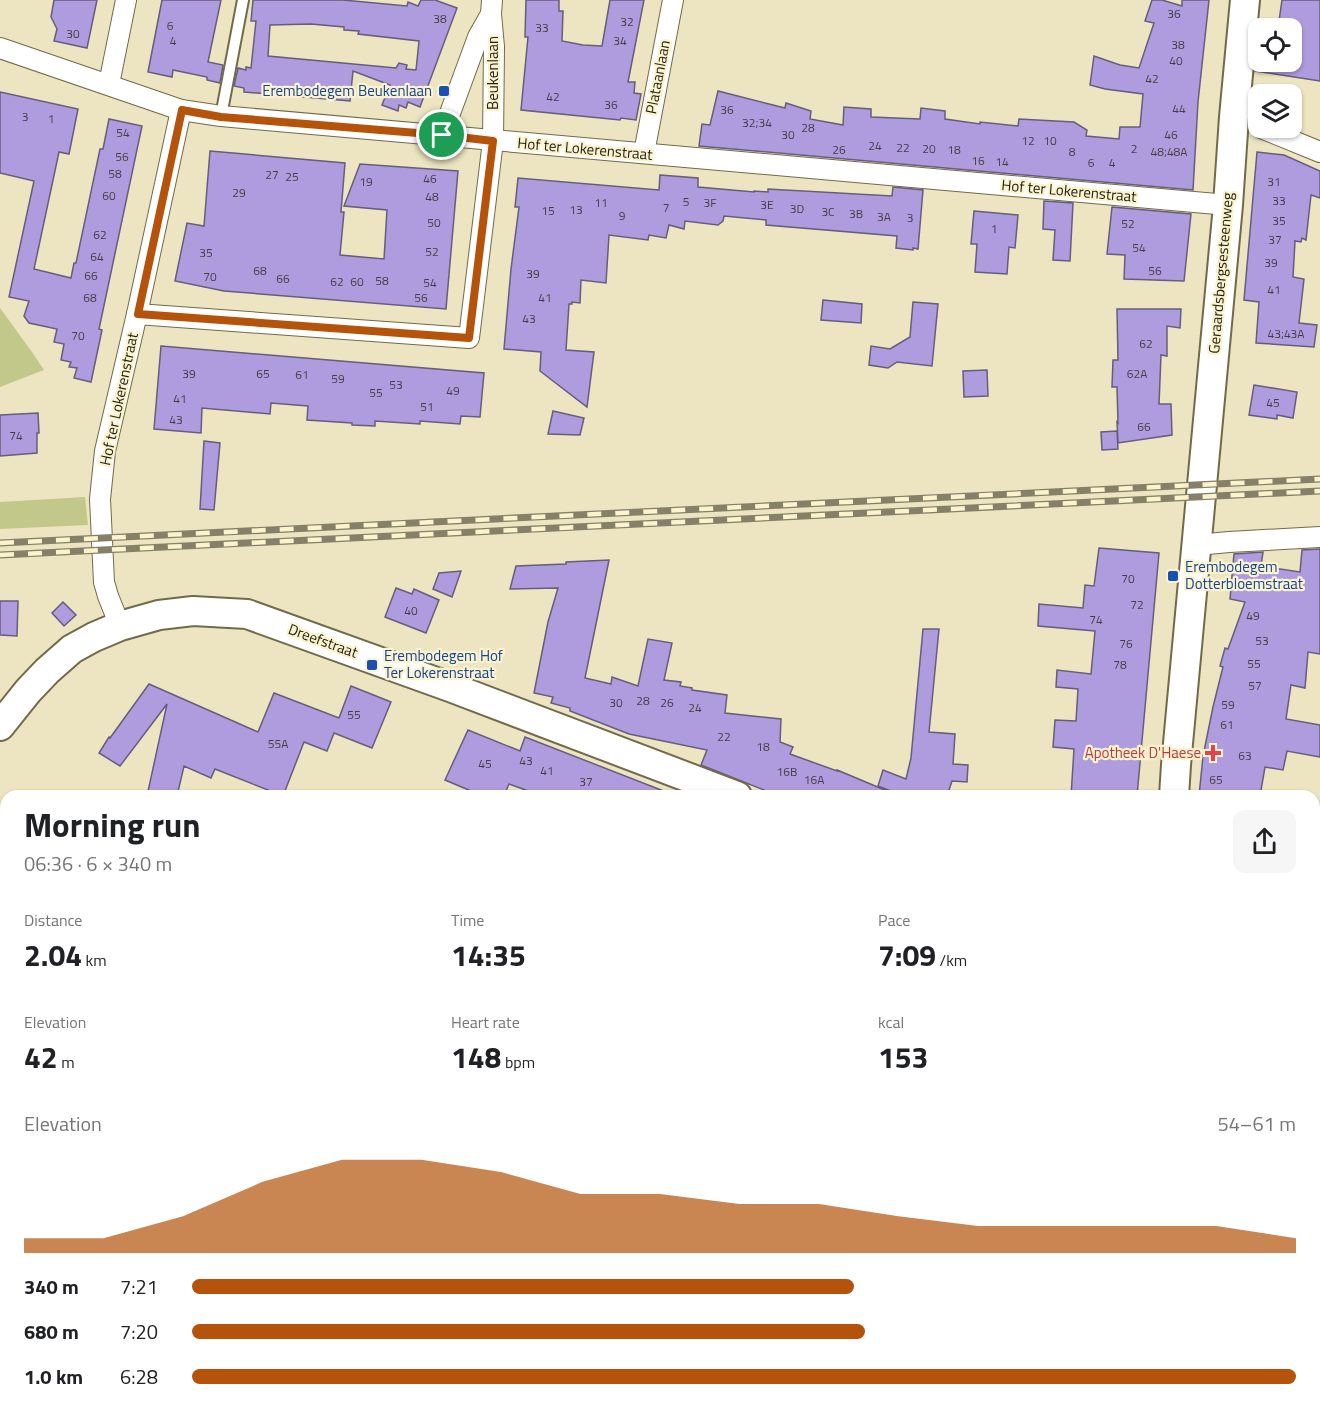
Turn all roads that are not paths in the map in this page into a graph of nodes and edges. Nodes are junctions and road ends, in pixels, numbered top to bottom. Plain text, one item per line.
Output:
1 (126, 0) edge
2 (243, 0) edge
3 (673, 0) edge
4 (1245, 0) edge
5 (491, 7) edge
6 (0, 48) edge
7 (109, 84) junction
8 (1249, 84) edge
9 (182, 110) junction
10 (221, 117) junction
11 (442, 135) junction
12 (1248, 135) edge
13 (1286, 138) edge
14 (493, 141) junction
15 (1320, 152) edge
16 (644, 153) junction
17 (1228, 205) junction
18 (138, 314) junction
19 (1320, 537) edge
20 (1197, 545) junction
21 (120, 626) junction
22 (0, 726) edge
23 (720, 790) edge
24 (1174, 790) edge

1 - 7 street
2 - 10 lane
3 - 16 street, Plataanlaan
4 - 8 main road, Geraardsbergsesteenweg
5 - 11 street, Beukenlaan
5 - 14 street, Beukenlaan
6 - 7 street
7 - 9 street
9 - 10 street, Hof ter Lokerenstraat
9 - 18 street, Hof ter Lokerenstraat
10 - 11 street, Hof ter Lokerenstraat
11 - 14 street, Hof ter Lokerenstraat
12 - 17 main road, Geraardsbergsesteenweg
13 - 15 street
14 - 16 street, Hof ter Lokerenstraat
14 - 18 street, Beukenlaan
16 - 17 street, Hof ter Lokerenstraat
17 - 20 main road, Geraardsbergsesteenweg
18 - 21 street, Hof ter Lokerenstraat
19 - 20 street
20 - 24 main road, Geraardsbergsesteenweg
21 - 22 main road, Dreefstraat
21 - 23 main road, Dreefstraat

